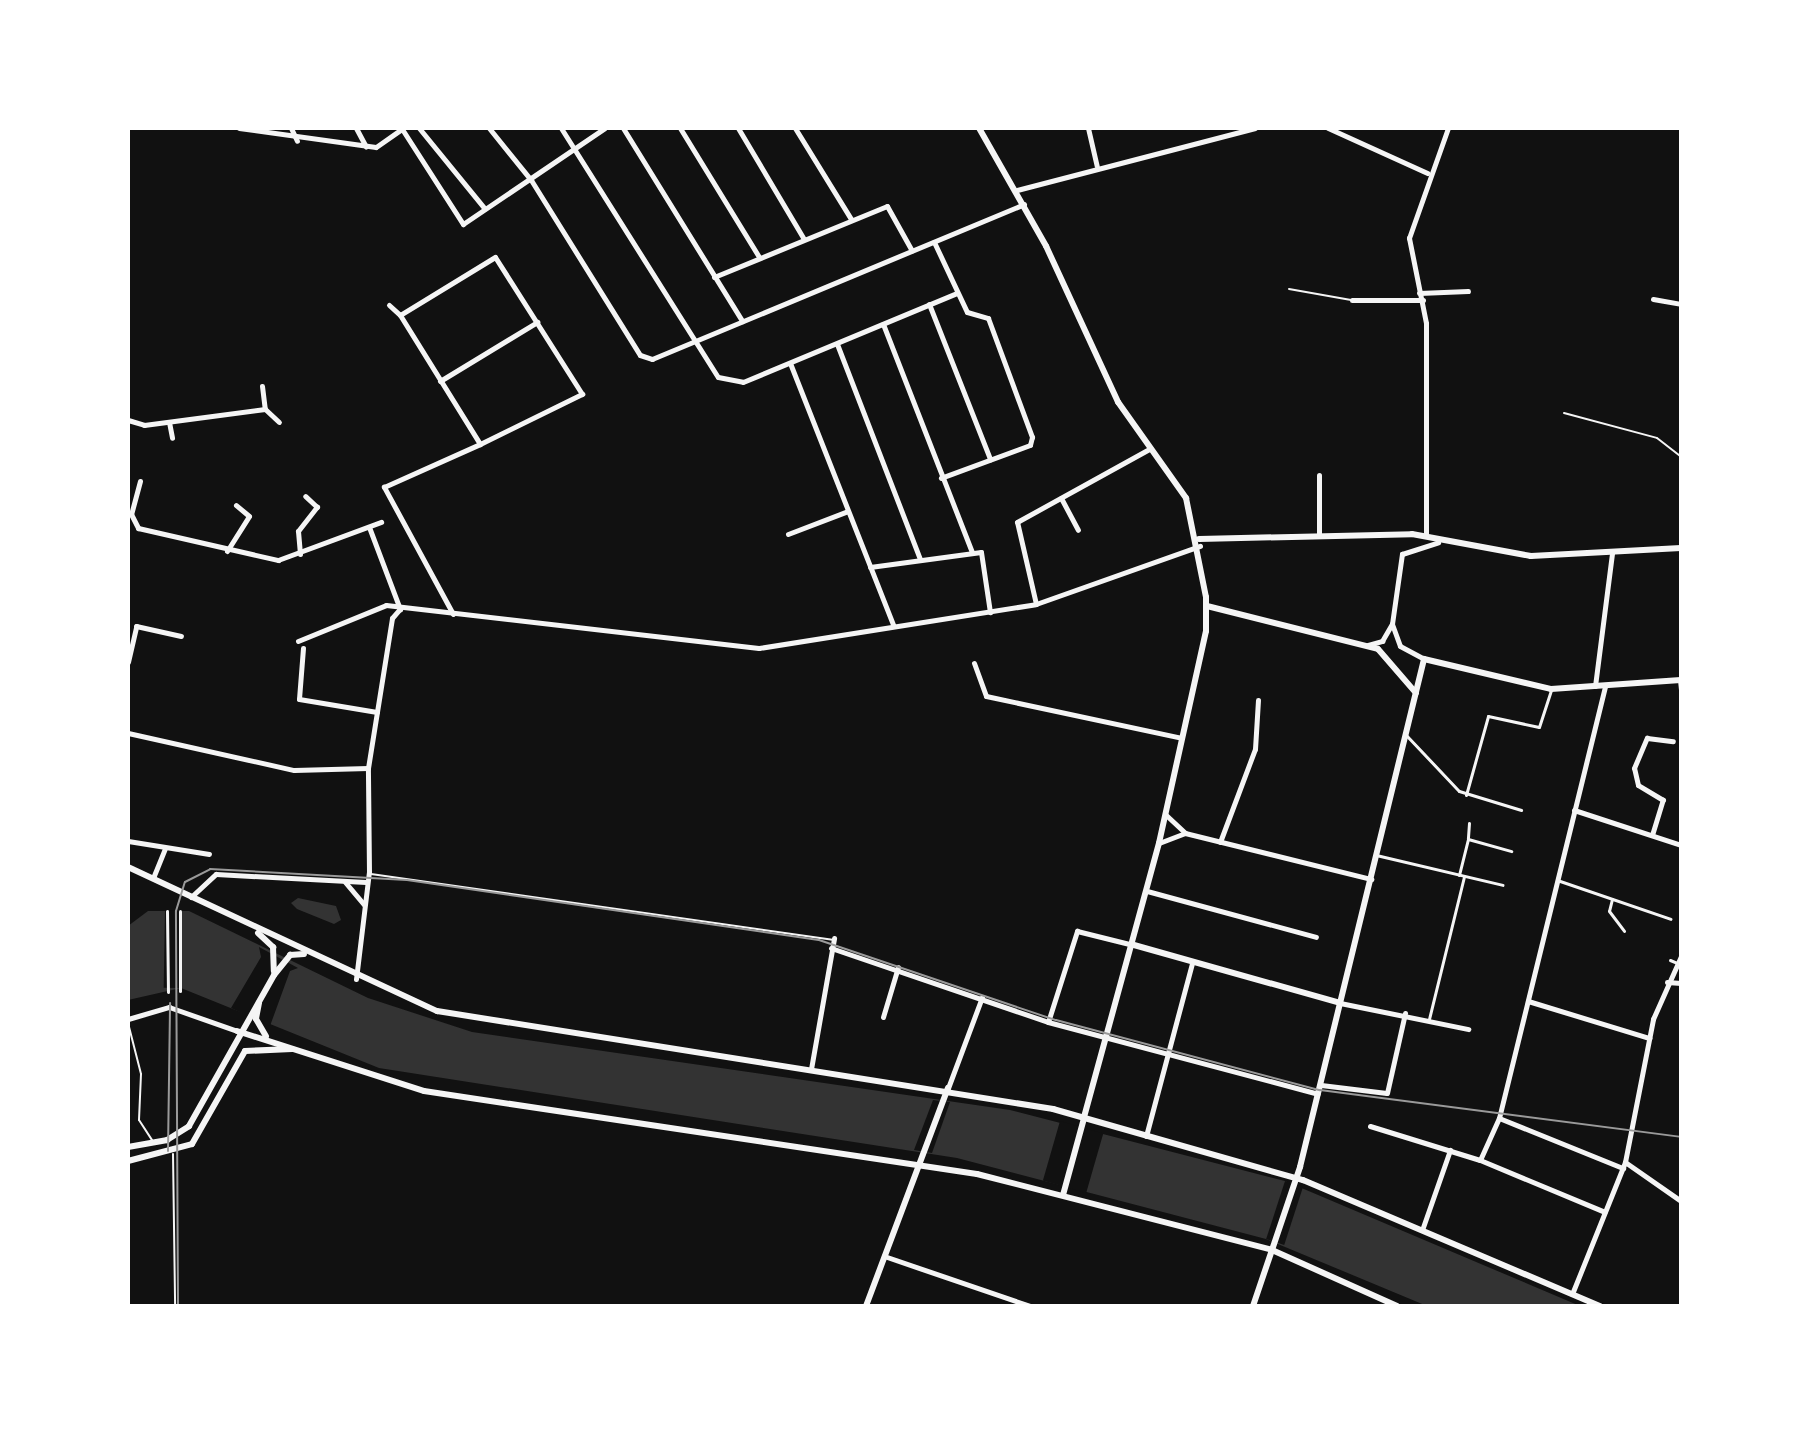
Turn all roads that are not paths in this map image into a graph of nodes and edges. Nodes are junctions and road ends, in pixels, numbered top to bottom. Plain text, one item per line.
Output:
1 (239, 128) edge
2 (291, 128) edge
3 (356, 128) edge
4 (419, 128) edge
5 (489, 128) edge
6 (561, 128) edge
7 (605, 128) edge
8 (623, 128) edge
9 (680, 128) edge
10 (738, 128) edge
11 (795, 128) edge
12 (979, 128) edge
13 (1088, 128) edge
14 (1255, 128) edge
15 (1328, 128) edge
16 (1448, 128) edge
17 (403, 129) edge
18 (1247, 129) edge
19 (297, 141) junction
20 (366, 147) junction
21 (576, 148) junction
22 (1097, 166) junction
23 (1427, 173) junction
24 (531, 180) junction
25 (1017, 190) junction
26 (1024, 204) junction
27 (485, 209) junction
28 (852, 220) junction
29 (804, 239) junction
30 (934, 242) junction
31 (912, 251) junction
32 (759, 257) junction
33 (714, 277) junction
34 (1289, 289) dead end
35 (1468, 291) dead end
36 (957, 293) junction
37 (1419, 293) junction
38 (1653, 299) dead end
39 (1352, 300) joint
40 (1423, 300) junction
41 (929, 304) junction
42 (1681, 304) edge
43 (389, 305) dead end
44 (400, 315) junction
45 (537, 322) junction
46 (742, 322) junction
47 (883, 324) junction
48 (696, 340) junction
49 (837, 344) junction
50 (790, 363) junction
51 (440, 381) junction
52 (262, 386) dead end
53 (265, 409) junction
54 (1564, 413) dead end
55 (128, 420) edge
56 (169, 422) junction
57 (279, 422) dead end
58 (172, 438) dead end
59 (480, 444) junction
60 (1149, 449) junction
61 (1681, 457) edge
62 (990, 459) junction
63 (1319, 475) dead end
64 (941, 478) junction
65 (140, 481) dead end
66 (305, 496) dead end
67 (1061, 498) junction
68 (236, 505) dead end
69 (848, 511) junction
70 (381, 522) dead end
71 (369, 527) junction
72 (1078, 530) dead end
73 (788, 534) dead end
74 (1319, 535) junction
75 (1426, 536) junction
76 (1438, 542) junction
77 (1200, 543) junction
78 (1681, 548) edge
79 (227, 551) junction
80 (972, 552) junction
81 (1612, 553) junction
82 (300, 554) junction
83 (920, 559) junction
84 (870, 567) junction
85 (1036, 604) junction
86 (1207, 606) junction
87 (400, 610) junction
88 (990, 612) junction
89 (453, 614) junction
90 (1392, 624) junction
91 (893, 625) junction
92 (181, 636) dead end
93 (298, 641) dead end
94 (1368, 645) junction
95 (303, 648) dead end
96 (1424, 659) junction
97 (128, 662) edge
98 (974, 663) dead end
99 (1680, 680) edge
100 (1595, 686) junction
101 (1605, 686) junction
102 (1551, 689) junction
103 (1681, 690) edge
104 (1416, 693) junction
105 (1258, 700) dead end
106 (377, 712) junction
107 (128, 733) edge
108 (1406, 735) junction
109 (1182, 738) junction
110 (1673, 741) dead end
111 (368, 768) junction
112 (1466, 795) junction
113 (1521, 810) dead end
114 (1574, 810) junction
115 (1166, 815) junction
116 (1469, 823) dead end
117 (1185, 833) junction
118 (1652, 835) junction
119 (1467, 836) junction
120 (128, 841) edge
121 (1220, 842) junction
122 (1159, 843) junction
123 (1681, 845) edge
124 (165, 848) junction
125 (1511, 851) dead end
126 (209, 854) dead end
127 (1376, 855) junction
128 (128, 867) edge
129 (369, 874) junction
130 (1462, 876) junction
131 (153, 878) junction
132 (1371, 879) junction
133 (1557, 880) junction
134 (344, 881) junction
135 (366, 882) junction
136 (1503, 885) dead end
137 (1147, 891) junction
138 (191, 898) junction
139 (1612, 899) junction
140 (365, 906) junction
141 (167, 911) dead end
142 (180, 911) dead end
143 (1671, 919) dead end
144 (251, 928) junction
145 (1624, 931) dead end
146 (1316, 937) dead end
147 (833, 939) joint
148 (1134, 945) junction
149 (831, 948) junction
150 (307, 954) junction
151 (1681, 956) edge
152 (1670, 960) dead end
153 (1192, 963) junction
154 (1677, 963) junction
155 (898, 967) junction
156 (274, 975) junction
157 (356, 979) junction
158 (1667, 982) junction
159 (1681, 983) edge
160 (180, 991) dead end
161 (168, 992) dead end
162 (982, 997) junction
163 (260, 1001) junction
164 (1528, 1001) junction
165 (1340, 1003) junction
166 (1405, 1013) junction
167 (883, 1017) dead end
168 (1429, 1019) junction
169 (128, 1021) edge
170 (1048, 1022) junction
171 (1468, 1029) dead end
172 (237, 1031) junction
173 (266, 1036) junction
174 (1650, 1038) junction
175 (1108, 1039) junction
176 (292, 1049) junction
177 (1166, 1055) junction
178 (811, 1069) junction
179 (1321, 1085) junction
180 (948, 1088) junction
181 (1319, 1094) junction
182 (1084, 1118) junction
183 (1499, 1118) junction
184 (1370, 1126) dead end
185 (1145, 1137) junction
186 (155, 1143) junction
187 (128, 1147) edge
188 (1450, 1150) junction
189 (173, 1154) junction
190 (1480, 1160) junction
191 (128, 1161) edge
192 (918, 1163) junction
193 (1624, 1165) junction
194 (1295, 1180) junction
195 (1063, 1195) junction
196 (1681, 1201) edge
197 (1605, 1212) junction
198 (1422, 1230) junction
199 (1273, 1246) junction
200 (884, 1256) junction
201 (1572, 1294) junction
202 (175, 1306) edge
203 (866, 1306) edge
204 (1030, 1306) edge
205 (1253, 1306) edge
206 (1397, 1306) edge
207 (1600, 1306) edge

1 - 19 street
2 - 19 street
3 - 20 street
4 - 27 street
5 - 24 street
6 - 21 street
7 - 21 street
8 - 33 street
9 - 32 street
10 - 29 street
11 - 28 street
12 - 25 main road
13 - 22 street
14 - 18 street
15 - 23 street
16 - 23 street
17 - 20 street
17 - 27 street
18 - 22 street
19 - 20 street
21 - 24 street
21 - 48 street
22 - 25 street
23 - 37 street
24 - 27 street
24 - 48 street
25 - 26 main road
26 - 30 street
26 - 60 main road
28 - 29 street
28 - 31 street
29 - 32 street
30 - 31 street
30 - 36 street
31 - 46 street
32 - 33 street
33 - 46 street
34 - 39 lane
35 - 37 street
36 - 41 street
36 - 62 street
37 - 40 street
38 - 42 street
39 - 40 street
40 - 75 street
41 - 47 street
41 - 62 street
43 - 44 street
44 - 45 street
44 - 51 street
45 - 51 street
45 - 59 street
46 - 48 street
47 - 49 street
47 - 64 street
48 - 50 street
49 - 50 street
49 - 83 street
50 - 69 street
51 - 59 street
52 - 53 street
53 - 56 street
53 - 57 street
54 - 61 lane
55 - 56 street
56 - 58 street
59 - 89 street
60 - 67 street
60 - 77 main road
62 - 64 street
63 - 74 street
64 - 80 street
65 - 79 street
66 - 82 street
67 - 72 street
67 - 85 street
68 - 79 street
69 - 73 street
69 - 84 street
70 - 71 street
71 - 82 street
71 - 87 street
74 - 75 main road
74 - 77 main road
75 - 76 main road
76 - 81 main road
76 - 90 street
77 - 85 street
77 - 86 main road
78 - 81 main road
79 - 82 street
80 - 83 street
80 - 88 street
81 - 100 street
83 - 84 street
84 - 91 street
85 - 88 street
86 - 94 main road
86 - 109 main road
87 - 89 street
87 - 93 street
87 - 106 street
88 - 91 street
89 - 91 street
90 - 94 street
90 - 96 street
92 - 97 street
94 - 104 main road
95 - 106 street
96 - 102 main road
96 - 104 main road
98 - 109 street
99 - 101 main road
99 - 103 street
100 - 101 main road
100 - 102 main road
101 - 114 street
102 - 112 street
104 - 108 main road
105 - 121 street
106 - 111 street
107 - 111 street
108 - 112 street
108 - 127 main road
109 - 115 main road
110 - 118 street
111 - 129 street
112 - 113 street
114 - 118 street
114 - 133 street
115 - 117 street
115 - 122 main road
116 - 119 street
117 - 121 street
117 - 122 street
118 - 123 street
119 - 125 street
119 - 130 street
120 - 124 street
121 - 132 street
122 - 137 main road
124 - 126 street
124 - 131 street
127 - 130 street
127 - 132 main road
128 - 131 main road
129 - 135 street
129 - 147 lane
130 - 136 street
130 - 168 street
131 - 138 main road
132 - 165 main road
133 - 139 street
133 - 164 street
134 - 135 street
134 - 138 street
134 - 140 street
135 - 140 street
137 - 146 street
137 - 148 main road
138 - 144 main road
139 - 143 street
139 - 145 street
140 - 157 street
141 - 161 street
142 - 160 street
144 - 150 main road
144 - 156 main road
147 - 149 street
148 - 153 main road
148 - 170 street
148 - 175 main road
149 - 155 street
149 - 178 street
150 - 156 main road
150 - 157 main road
151 - 154 street
152 - 154 street
153 - 165 main road
153 - 177 street
154 - 158 street
155 - 162 street
155 - 167 street
156 - 163 main road
157 - 178 main road
158 - 159 street
158 - 174 street
162 - 170 street
162 - 180 street
163 - 172 main road
163 - 173 main road
164 - 174 street
164 - 183 street
165 - 166 street
165 - 179 main road
166 - 168 street
166 - 179 street
168 - 171 street
169 - 172 street
169 - 186 lane
170 - 175 street
172 - 173 main road
172 - 186 main road
173 - 176 main road
174 - 193 street
175 - 177 street
175 - 182 main road
176 - 189 main road
176 - 192 main road
177 - 181 street
177 - 185 street
178 - 180 main road
179 - 181 main road
180 - 182 main road
180 - 192 main road
181 - 194 main road
182 - 185 main road
182 - 195 main road
183 - 190 street
183 - 193 street
184 - 188 street
185 - 194 main road
186 - 187 main road
188 - 190 street
188 - 198 street
189 - 191 main road
189 - 202 lane
190 - 197 street
192 - 195 main road
192 - 200 main road
193 - 196 street
193 - 197 street
194 - 198 main road
194 - 199 main road
195 - 199 main road
197 - 201 street
198 - 201 main road
199 - 205 main road
199 - 206 main road
200 - 203 main road
200 - 204 street
201 - 207 main road

